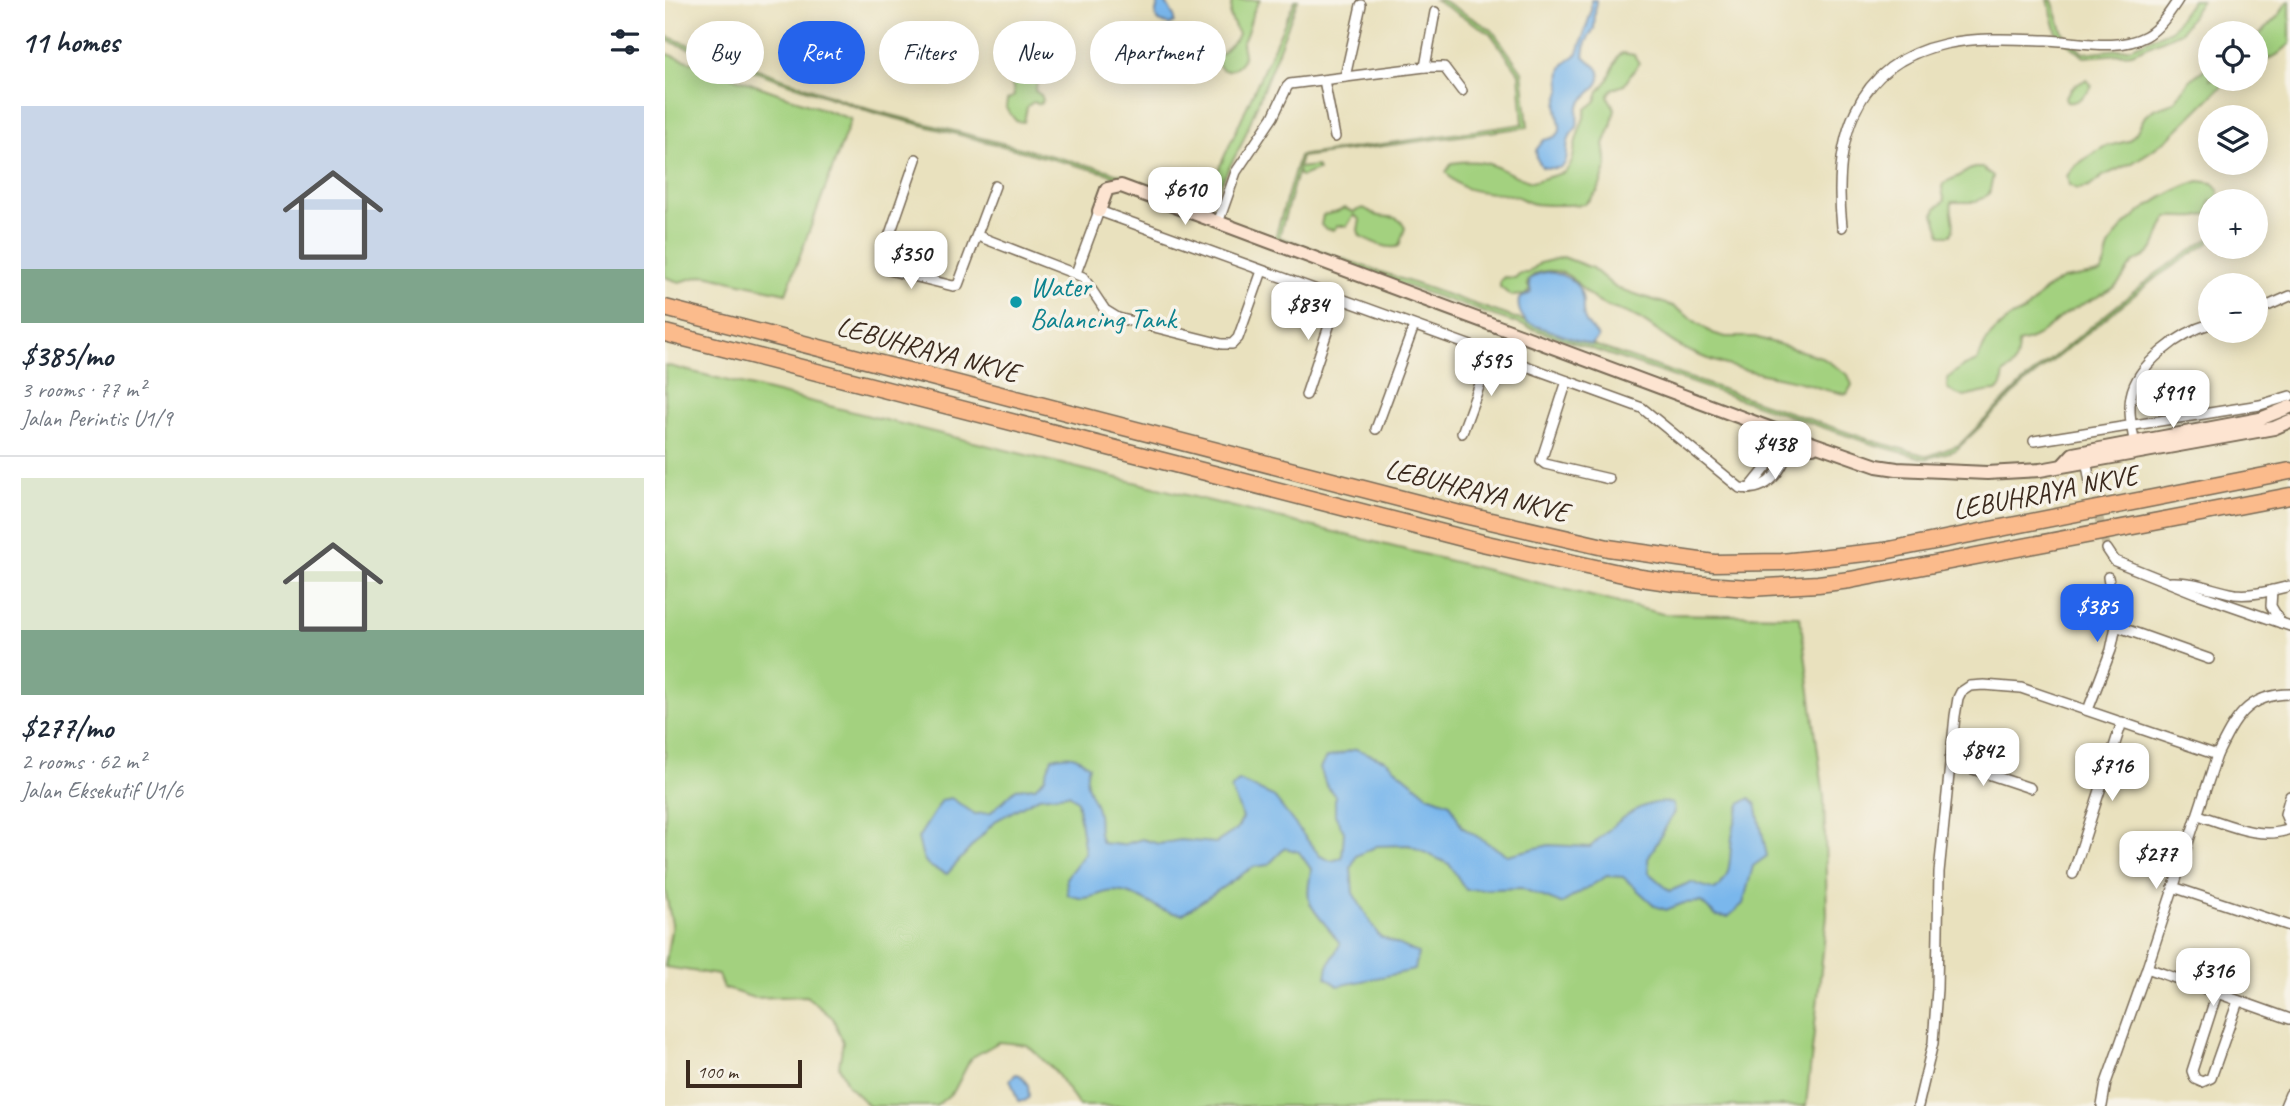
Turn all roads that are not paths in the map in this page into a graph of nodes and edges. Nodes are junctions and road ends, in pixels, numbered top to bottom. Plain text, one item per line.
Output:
1 (2178, 0) edge
2 (1361, 5) dead end
3 (1435, 12) dead end
4 (1425, 67) junction
5 (1345, 77) junction
6 (1324, 80) junction
7 (1462, 91) dead end
8 (1335, 137) dead end
9 (916, 159) dead end
10 (995, 186) dead end
11 (1099, 211) junction
12 (1218, 223) junction
13 (1842, 227) dead end
14 (978, 236) junction
15 (1262, 271) junction
16 (1076, 273) junction
17 (2290, 296) edge
18 (1338, 299) junction
19 (2268, 306) edge
20 (665, 308) edge
21 (1414, 326) junction
22 (2198, 329) edge
23 (665, 332) edge
24 (1491, 354) junction
25 (1567, 381) junction
26 (1306, 395) dead end
27 (2290, 396) edge
28 (2290, 407) edge
29 (1750, 421) junction
30 (2290, 421) edge
31 (2132, 426) junction
32 (1376, 429) dead end
33 (1780, 432) junction
34 (1462, 433) dead end
35 (1794, 437) junction
36 (2034, 441) dead end
37 (2136, 448) junction
38 (1773, 450) junction
39 (1831, 450) junction
40 (1788, 453) junction
41 (2086, 457) junction
42 (1766, 468) junction
43 (2290, 471) edge
44 (1778, 473) junction
45 (1609, 479) dead end
46 (2091, 488) tunnel mouth
47 (1749, 489) junction
48 (2290, 496) edge
49 (2107, 549) tunnel mouth
50 (2108, 577) dead end
51 (2165, 582) junction
52 (2290, 586) edge
53 (2272, 590) junction
54 (2285, 625) edge
55 (2116, 626) junction
56 (2209, 659) dead end
57 (2290, 694) edge
58 (2088, 710) junction
59 (2122, 722) junction
60 (2217, 755) junction
61 (1951, 760) junction
62 (2030, 788) dead end
63 (2290, 796) edge
64 (2199, 815) junction
65 (2290, 828) edge
66 (2073, 874) dead end
67 (2173, 887) junction
68 (2290, 926) edge
69 (2147, 968) junction
70 (2217, 993) junction
71 (2238, 1001) junction
72 (2290, 1019) edge
73 (2290, 1094) edge
74 (1918, 1106) edge
75 (2101, 1106) edge
76 (2285, 1106) edge

1 - 13 street
2 - 5 street
3 - 4 street
4 - 5 street
4 - 7 street
5 - 6 street
6 - 8 street
6 - 12 street
9 - 14 street
10 - 14 street
11 - 12 street
11 - 15 street
11 - 16 street
12 - 29 street
14 - 16 street
15 - 16 street
15 - 18 street
17 - 19 street
18 - 21 street
18 - 26 street
20 - 43 highway, LEBUHRAYA NKVE
21 - 24 street
21 - 32 street
22 - 31 street
23 - 48 highway, LEBUHRAYA NKVE
24 - 25 street
24 - 34 street
25 - 45 street
25 - 47 street
27 - 31 street
28 - 37 street
29 - 33 street
29 - 38 street
30 - 37 street
31 - 36 street
31 - 37 street
33 - 35 street
33 - 38 street
35 - 39 street
35 - 40 street
37 - 41 street
38 - 42 street
39 - 40 street
39 - 41 street
40 - 44 street
41 - 46 street
42 - 44 street
42 - 47 street
44 - 47 street
49 - 51 street
50 - 55 street
51 - 53 street
51 - 54 street
52 - 53 street
53 - 54 street
55 - 56 street
55 - 58 street
57 - 60 street
58 - 59 street
58 - 61 street
59 - 60 street
59 - 66 street
60 - 64 street
61 - 62 street
61 - 74 street
63 - 65 street
64 - 65 street
64 - 67 street
67 - 68 street
67 - 69 street
69 - 70 street
69 - 75 street
70 - 71 street
70 - 71 street
71 - 72 street
73 - 76 street

